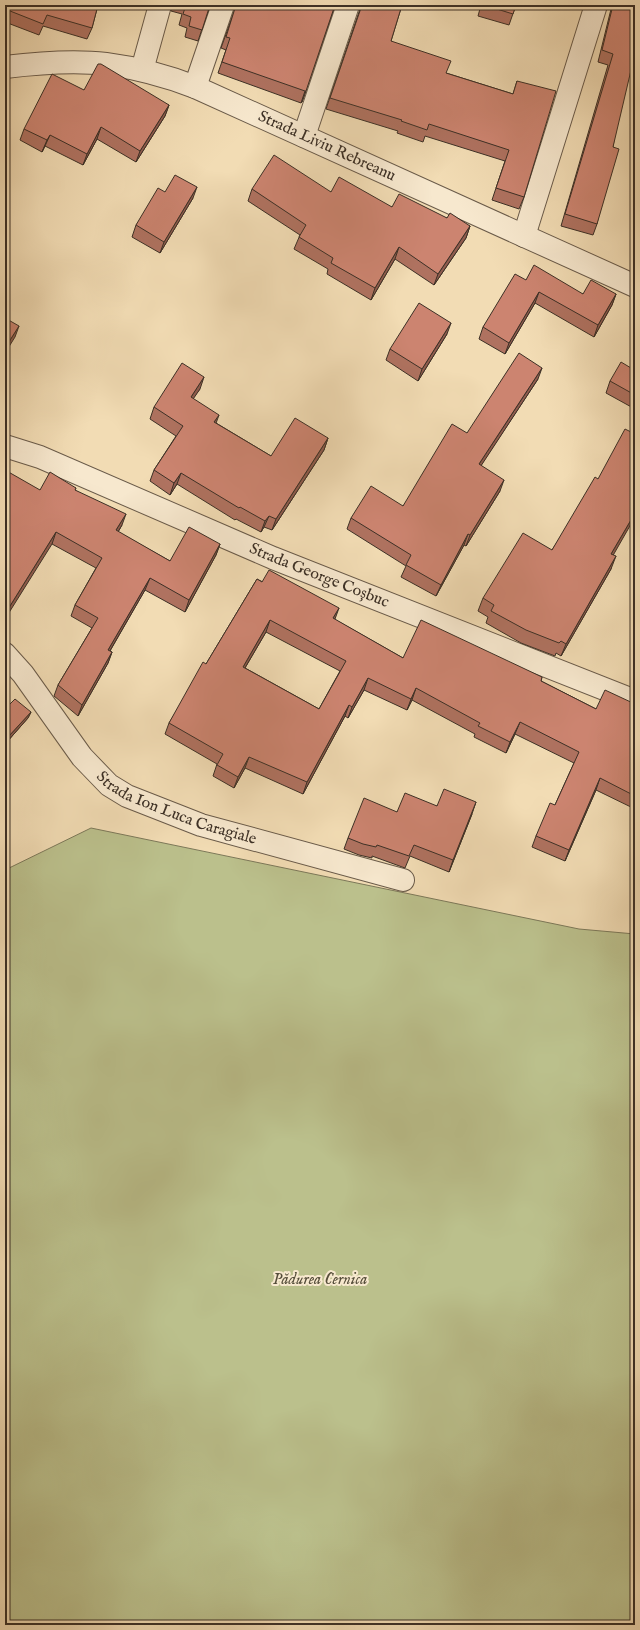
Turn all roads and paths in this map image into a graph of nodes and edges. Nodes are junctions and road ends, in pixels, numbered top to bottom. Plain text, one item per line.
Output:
1 (160, 5) edge
2 (223, 5) edge
3 (348, 5) edge
4 (596, 5) edge
5 (5, 67) edge
6 (142, 70) junction
7 (196, 87) junction
8 (304, 136) junction
9 (524, 236) junction
10 (635, 286) edge
11 (5, 446) edge
12 (5, 654) edge
13 (635, 701) edge
14 (403, 880) dead end

1 - 6 street
2 - 7 street
3 - 8 street
4 - 9 street
5 - 6 street, Strada Liviu Rebreanu
6 - 7 street, Strada Liviu Rebreanu
7 - 8 street, Strada Liviu Rebreanu
8 - 9 street, Strada Liviu Rebreanu
9 - 10 street, Strada Liviu Rebreanu
11 - 13 street, Strada George Coșbuc
12 - 14 street, Strada Ion Luca Caragiale

